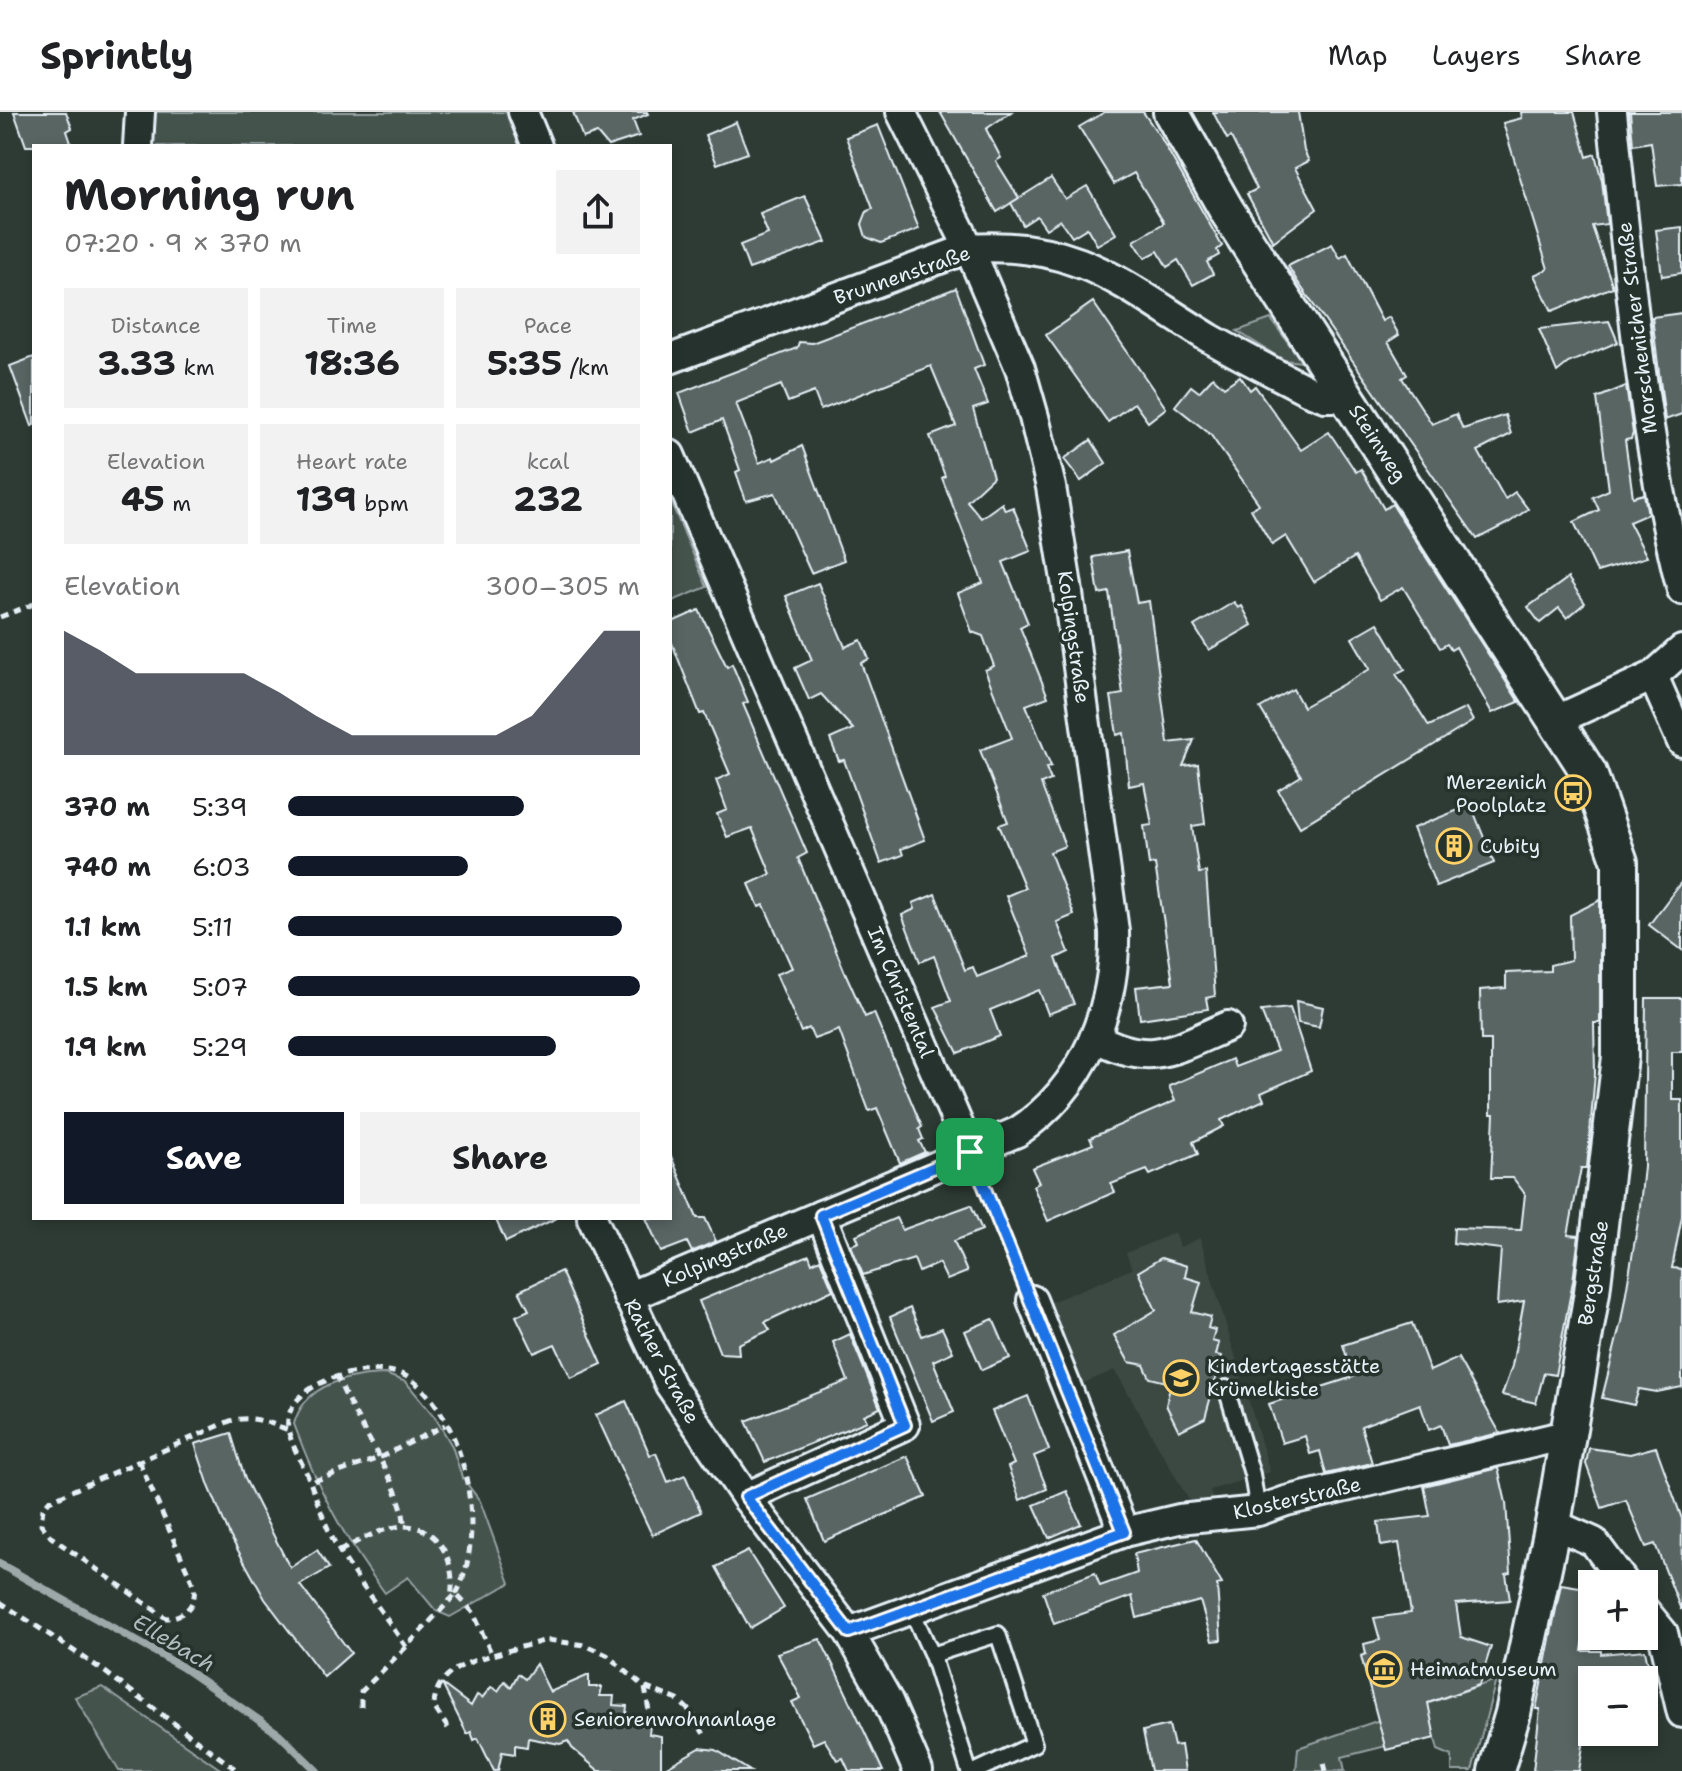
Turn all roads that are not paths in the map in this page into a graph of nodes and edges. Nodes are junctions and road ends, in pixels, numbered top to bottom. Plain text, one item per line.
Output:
1 (140, 112) edge
2 (523, 112) edge
3 (901, 112) edge
4 (1171, 112) edge
5 (1612, 112) edge
6 (138, 144) edge
7 (536, 144) edge
8 (969, 248) junction
9 (672, 358) edge
10 (1348, 397) junction
11 (672, 460) edge
12 (1682, 590) edge
13 (1682, 650) edge
14 (1653, 676) junction
15 (1557, 720) junction
16 (1682, 742) edge
17 (1589, 773) joint
18 (1228, 1026) dead end
19 (1095, 1037) junction
20 (970, 1152) junction
21 (821, 1215) junction
22 (593, 1220) edge
23 (628, 1297) junction
24 (1032, 1300) road end
25 (1226, 1388) dead end
26 (1566, 1435) junction
27 (746, 1497) junction
28 (1258, 1511) junction
29 (1553, 1524) junction
30 (1124, 1532) junction
31 (1615, 1570) edge
32 (911, 1609) junction
33 (1672, 1629) edge
34 (849, 1632) junction
35 (932, 1655) junction
36 (1682, 1713) edge
37 (918, 1771) edge
38 (969, 1771) edge
39 (976, 1771) edge
40 (1496, 1771) edge

1 - 6 street
2 - 7 street
3 - 8 street, Kolpingstraße
4 - 10 street, Steinweg
5 - 12 street, Morschenicher Straße
8 - 9 street, Brunnenstraße
8 - 10 street, Brunnenstraße
8 - 19 street, Kolpingstraße
10 - 15 street, Steinweg
11 - 20 street, Im Christental
13 - 14 street
14 - 15 street
14 - 16 street
15 - 17 street, Steinweg
17 - 26 street, Bergstraße
18 - 19 street
19 - 20 street, Kolpingstraße
20 - 21 street, Kolpingstraße
21 - 23 street, Kolpingstraße
21 - 27 street
22 - 23 street, Rather Straße
23 - 27 street, Rather Straße
24 - 30 street
25 - 28 lane
26 - 28 street, Klosterstraße
26 - 29 street, Bergstraße
27 - 34 street, Rather Straße
28 - 30 street, Klosterstraße
29 - 31 street
29 - 40 street, Bergstraße
30 - 32 street, Klosterstraße
32 - 34 street, Klosterstraße
32 - 35 lane
33 - 36 street
34 - 37 street, Rather Straße
35 - 38 lane
35 - 39 lane

